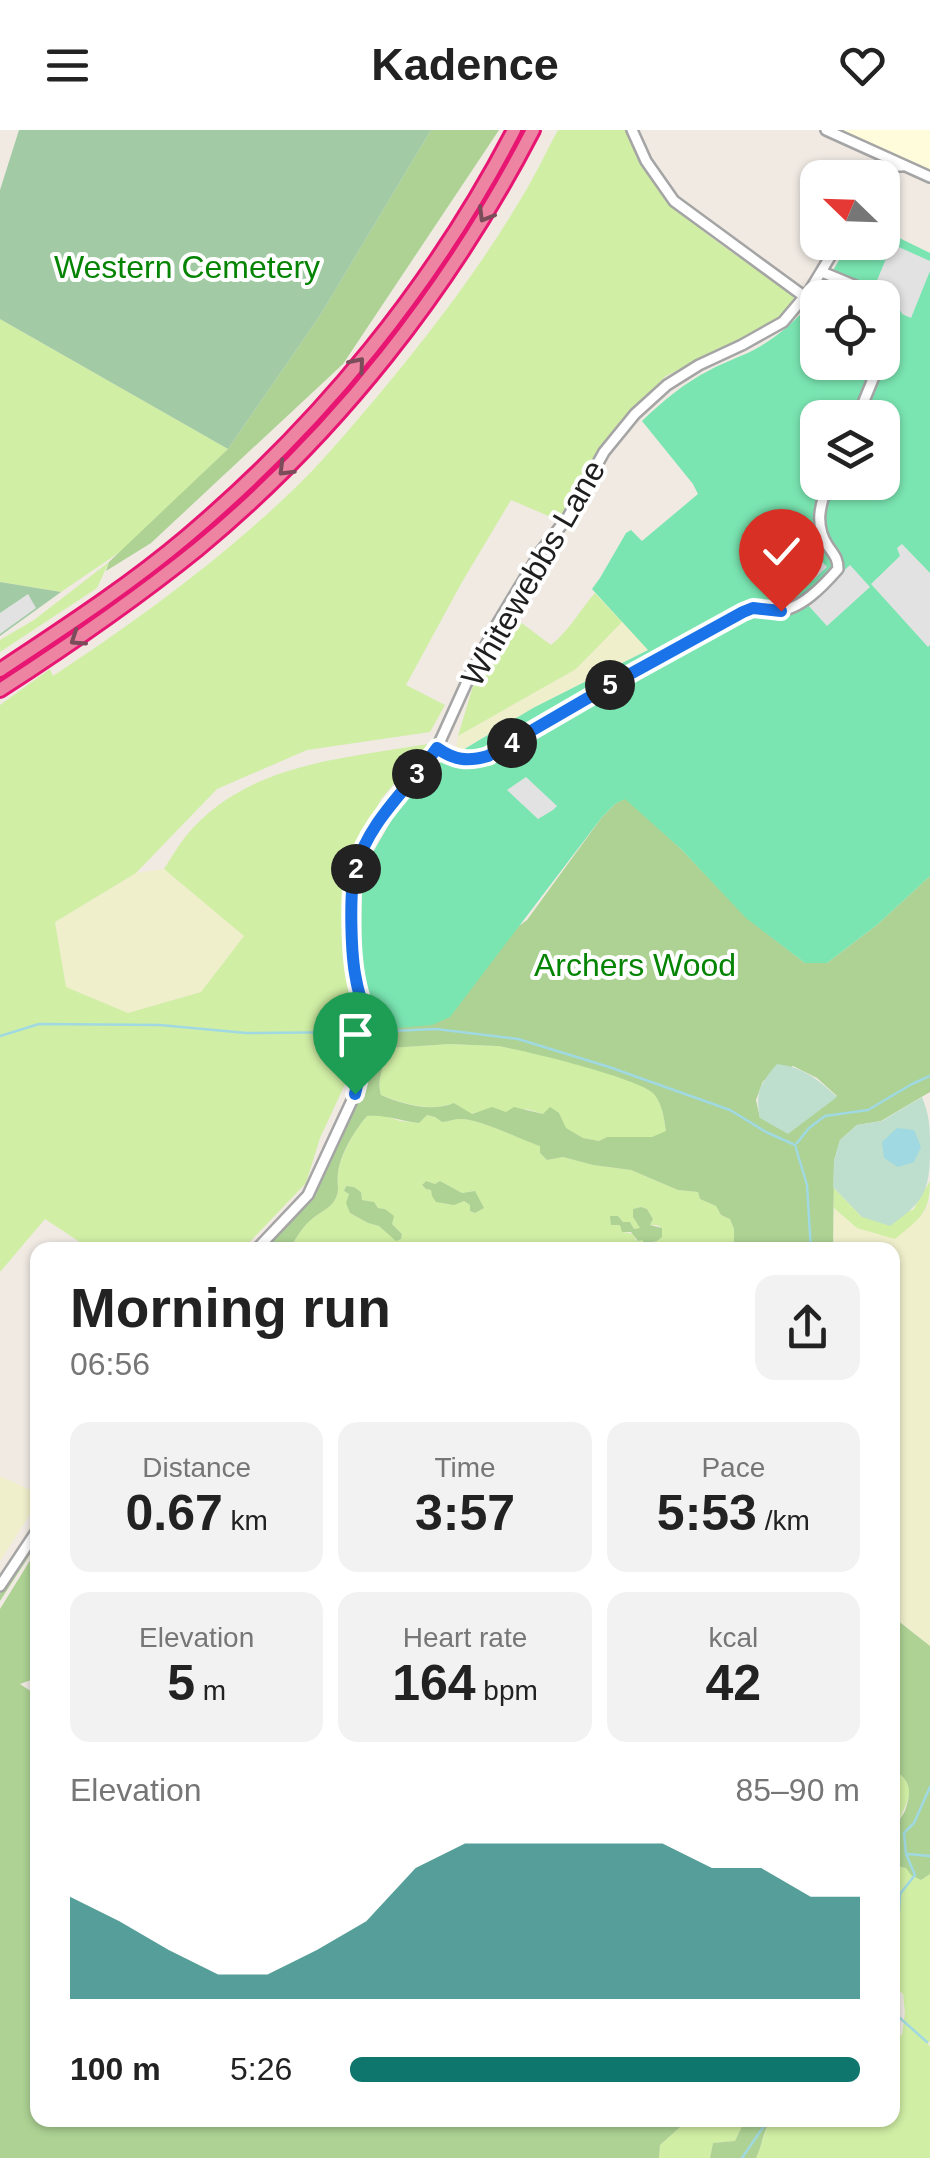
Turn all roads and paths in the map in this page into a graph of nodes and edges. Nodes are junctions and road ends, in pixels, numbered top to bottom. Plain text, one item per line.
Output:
1 (514, 130) edge
2 (533, 130) edge
3 (632, 130) edge
4 (826, 130) edge
5 (900, 166) edge
6 (908, 166) junction
7 (930, 177) edge
8 (829, 260) edge
9 (822, 272) junction
10 (817, 280) edge
11 (842, 280) edge
12 (800, 293) edge
13 (800, 303) edge
14 (824, 500) edge
15 (0, 670) edge
16 (0, 690) edge
17 (437, 748) junction
18 (264, 1242) edge
19 (30, 1541) edge
20 (0, 1586) edge

15 -> 1 highway
2 -> 16 highway
3 - 12 street
4 - 6 street
5 - 6 street
6 - 7 street
8 - 9 street, Whitewebbs Lane
9 - 10 street, Whitewebbs Lane
9 - 11 street
13 - 17 street, Whitewebbs Lane
14 - 17 street
17 - 18 street, Whitewebbs Lane
19 - 20 street

